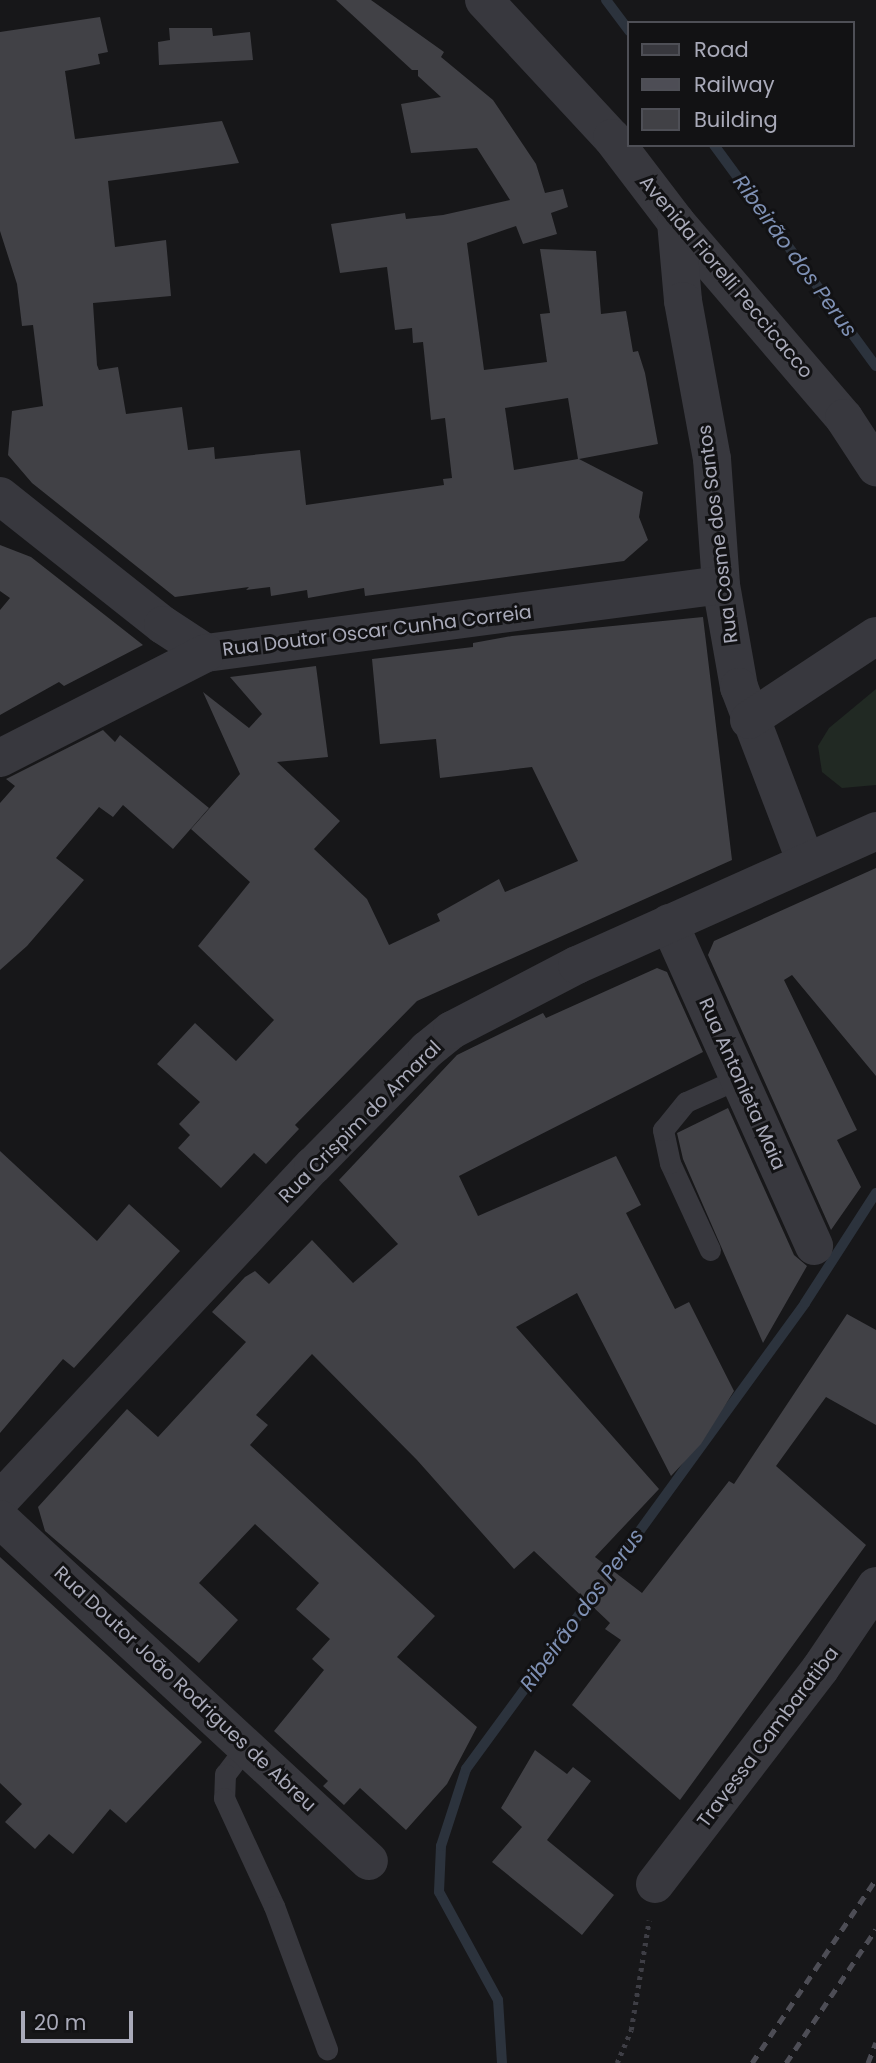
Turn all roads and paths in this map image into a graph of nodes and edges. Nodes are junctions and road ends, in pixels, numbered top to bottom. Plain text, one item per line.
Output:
1 (484, 0) edge
2 (676, 222) junction
3 (876, 467) edge
4 (0, 496) edge
5 (721, 585) junction
6 (876, 636) edge
7 (206, 653) junction
8 (749, 720) junction
9 (0, 758) edge
10 (876, 831) edge
11 (806, 860) junction
12 (669, 923) junction
13 (740, 1078) junction
14 (814, 1246) dead end
15 (710, 1250) dead end
16 (0, 1500) edge
17 (0, 1519) edge
18 (876, 1586) edge
19 (247, 1744) junction
20 (369, 1861) dead end
21 (655, 1884) joint
22 (327, 2049) dead end
23 (617, 2063) edge

1 - 2 street, Avenida Fiorelli Peccicacco
2 - 3 street, Avenida Fiorelli Peccicacco
2 - 5 street, Rua Cosme dos Santos
4 - 7 street, Rua Doutor Oscar Cunha Correia
5 - 7 street, Rua Doutor Oscar Cunha Correia
5 - 8 street, Rua Cosme dos Santos
6 - 8 street
7 - 9 street
8 - 11 street, Rua Cosme dos Santos
10 - 11 street, Rua Crispim do Amaral
11 - 12 street, Rua Crispim do Amaral
12 - 13 street, Rua Antonieta Maia
12 - 16 street, Rua Crispim do Amaral
13 - 14 street, Rua Antonieta Maia
13 - 15 lane
17 - 19 street, Rua Doutor João Rodrigues de Abreu
18 - 21 street, Travessa Cambaratiba
19 - 20 street, Rua Doutor João Rodrigues de Abreu
19 - 22 lane
21 - 23 path

